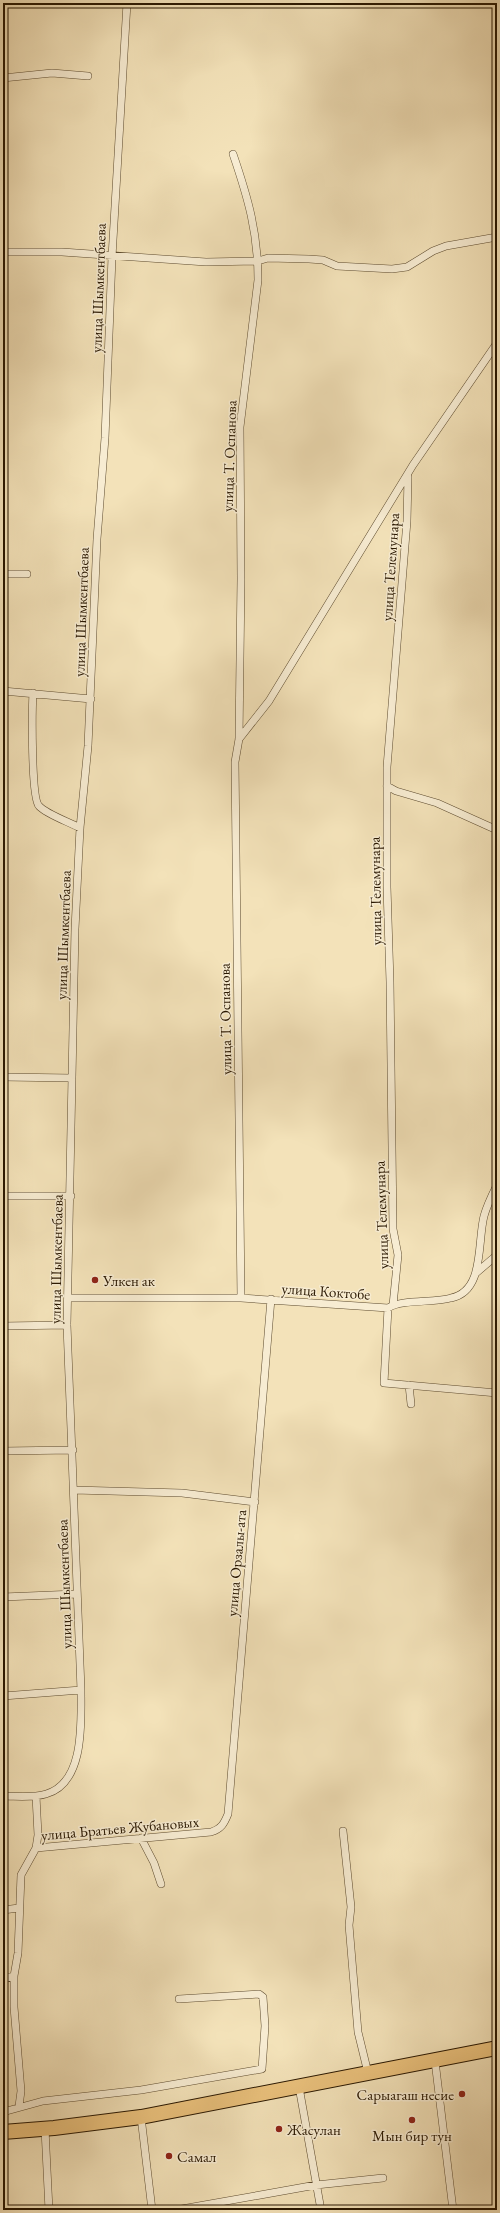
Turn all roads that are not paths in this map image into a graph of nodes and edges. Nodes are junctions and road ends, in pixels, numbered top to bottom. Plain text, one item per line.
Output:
1 (127, 3) edge
2 (88, 76) dead end
3 (3, 78) edge
4 (233, 154) dead end
5 (497, 237) edge
6 (3, 252) edge
7 (112, 257) junction
8 (258, 261) junction
9 (497, 343) edge
10 (408, 477) junction
11 (3, 574) edge
12 (27, 574) dead end
13 (3, 692) edge
14 (33, 693) junction
15 (91, 699) junction
16 (239, 739) junction
17 (387, 786) junction
18 (80, 828) junction
19 (497, 830) edge
20 (3, 1077) edge
21 (72, 1078) junction
22 (497, 1185) edge
23 (3, 1196) edge
24 (71, 1196) junction
25 (497, 1255) edge
26 (476, 1273) junction
27 (68, 1298) junction
28 (241, 1298) junction
29 (271, 1300) junction
30 (390, 1307) junction
31 (67, 1325) junction
32 (3, 1326) edge
33 (409, 1385) junction
34 (497, 1394) edge
35 (411, 1404) dead end
36 (73, 1450) junction
37 (3, 1451) edge
38 (74, 1490) junction
39 (255, 1502) junction
40 (76, 1594) junction
41 (3, 1597) edge
42 (81, 1690) junction
43 (3, 1696) edge
44 (3, 1796) edge
45 (36, 1796) junction
46 (221, 1827) joint
47 (343, 1831) dead end
48 (141, 1838) junction
49 (36, 1848) junction
50 (161, 1884) dead end
51 (19, 1908) junction
52 (3, 1910) edge
53 (14, 1976) junction
54 (3, 1979) edge
55 (179, 1999) dead end
56 (497, 2048) edge
57 (435, 2061) junction
58 (368, 2073) junction
59 (298, 2086) junction
60 (19, 2106) junction
61 (3, 2112) edge
62 (141, 2116) junction
63 (45, 2129) junction
64 (3, 2132) edge
65 (383, 2178) dead end
66 (316, 2185) junction
67 (49, 2210) edge
68 (152, 2210) edge
69 (176, 2210) edge
70 (321, 2210) edge
71 (453, 2210) edge

1 - 7 street, улица Шымкентбаева
2 - 3 street
4 - 8 street, улица Т. Оспанова
5 - 8 street
6 - 7 street
7 - 8 street
7 - 15 street, улица Шымкентбаева
8 - 16 street, улица Т. Оспанова
9 - 10 street, улица Т. Оспанова
10 - 16 street, улица Т. Оспанова
10 - 17 street, улица Телемунара
11 - 12 street
13 - 14 street
14 - 15 street
14 - 18 street
15 - 18 street, улица Шымкентбаева
16 - 28 street, улица Т. Оспанова
17 - 19 street
17 - 30 street, улица Телемунара
18 - 21 street, улица Шымкентбаева
20 - 21 street
21 - 24 street, улица Шымкентбаева
22 - 26 street, улица Коктобе
23 - 24 street
24 - 27 street, улица Шымкентбаева
25 - 26 street
26 - 30 street, улица Коктобе
27 - 28 street, улица Коктобе
27 - 31 street, улица Шымкентбаева
28 - 29 street, улица Коктобе
29 - 30 street, улица Коктобе
29 - 39 street, улица Орзалы-ата
30 - 33 street, улица Телемунара
31 - 32 street
31 - 36 street, улица Шымкентбаева
33 - 34 street
33 - 35 street
36 - 37 street
36 - 38 street, улица Шымкентбаева
38 - 39 street
38 - 40 street, улица Шымкентбаева
39 - 46 street, улица Орзалы-ата
40 - 41 street
40 - 42 street, улица Шымкентбаева
42 - 43 street
42 - 45 street, улица Шымкентбаева
44 - 45 street, улица Шымкентбаева
45 - 49 street
46 - 48 street, улица Братьев Жубановых
47 - 58 street
48 - 49 street, улица Братьев Жубановых
48 - 50 street
49 - 51 street, улица Братьев Жубановых
51 - 52 street
51 - 53 street, улица Братьев Жубановых
53 - 54 street
53 - 60 street, улица Братьев Жубановых
55 - 60 street
56 - 57 highway
57 - 58 highway
57 - 71 street
58 - 59 highway
59 - 62 highway
59 - 66 street
60 - 61 street
62 - 63 highway
62 - 68 street
63 - 64 highway
63 - 67 street
65 - 66 street
66 - 69 street
66 - 70 street

